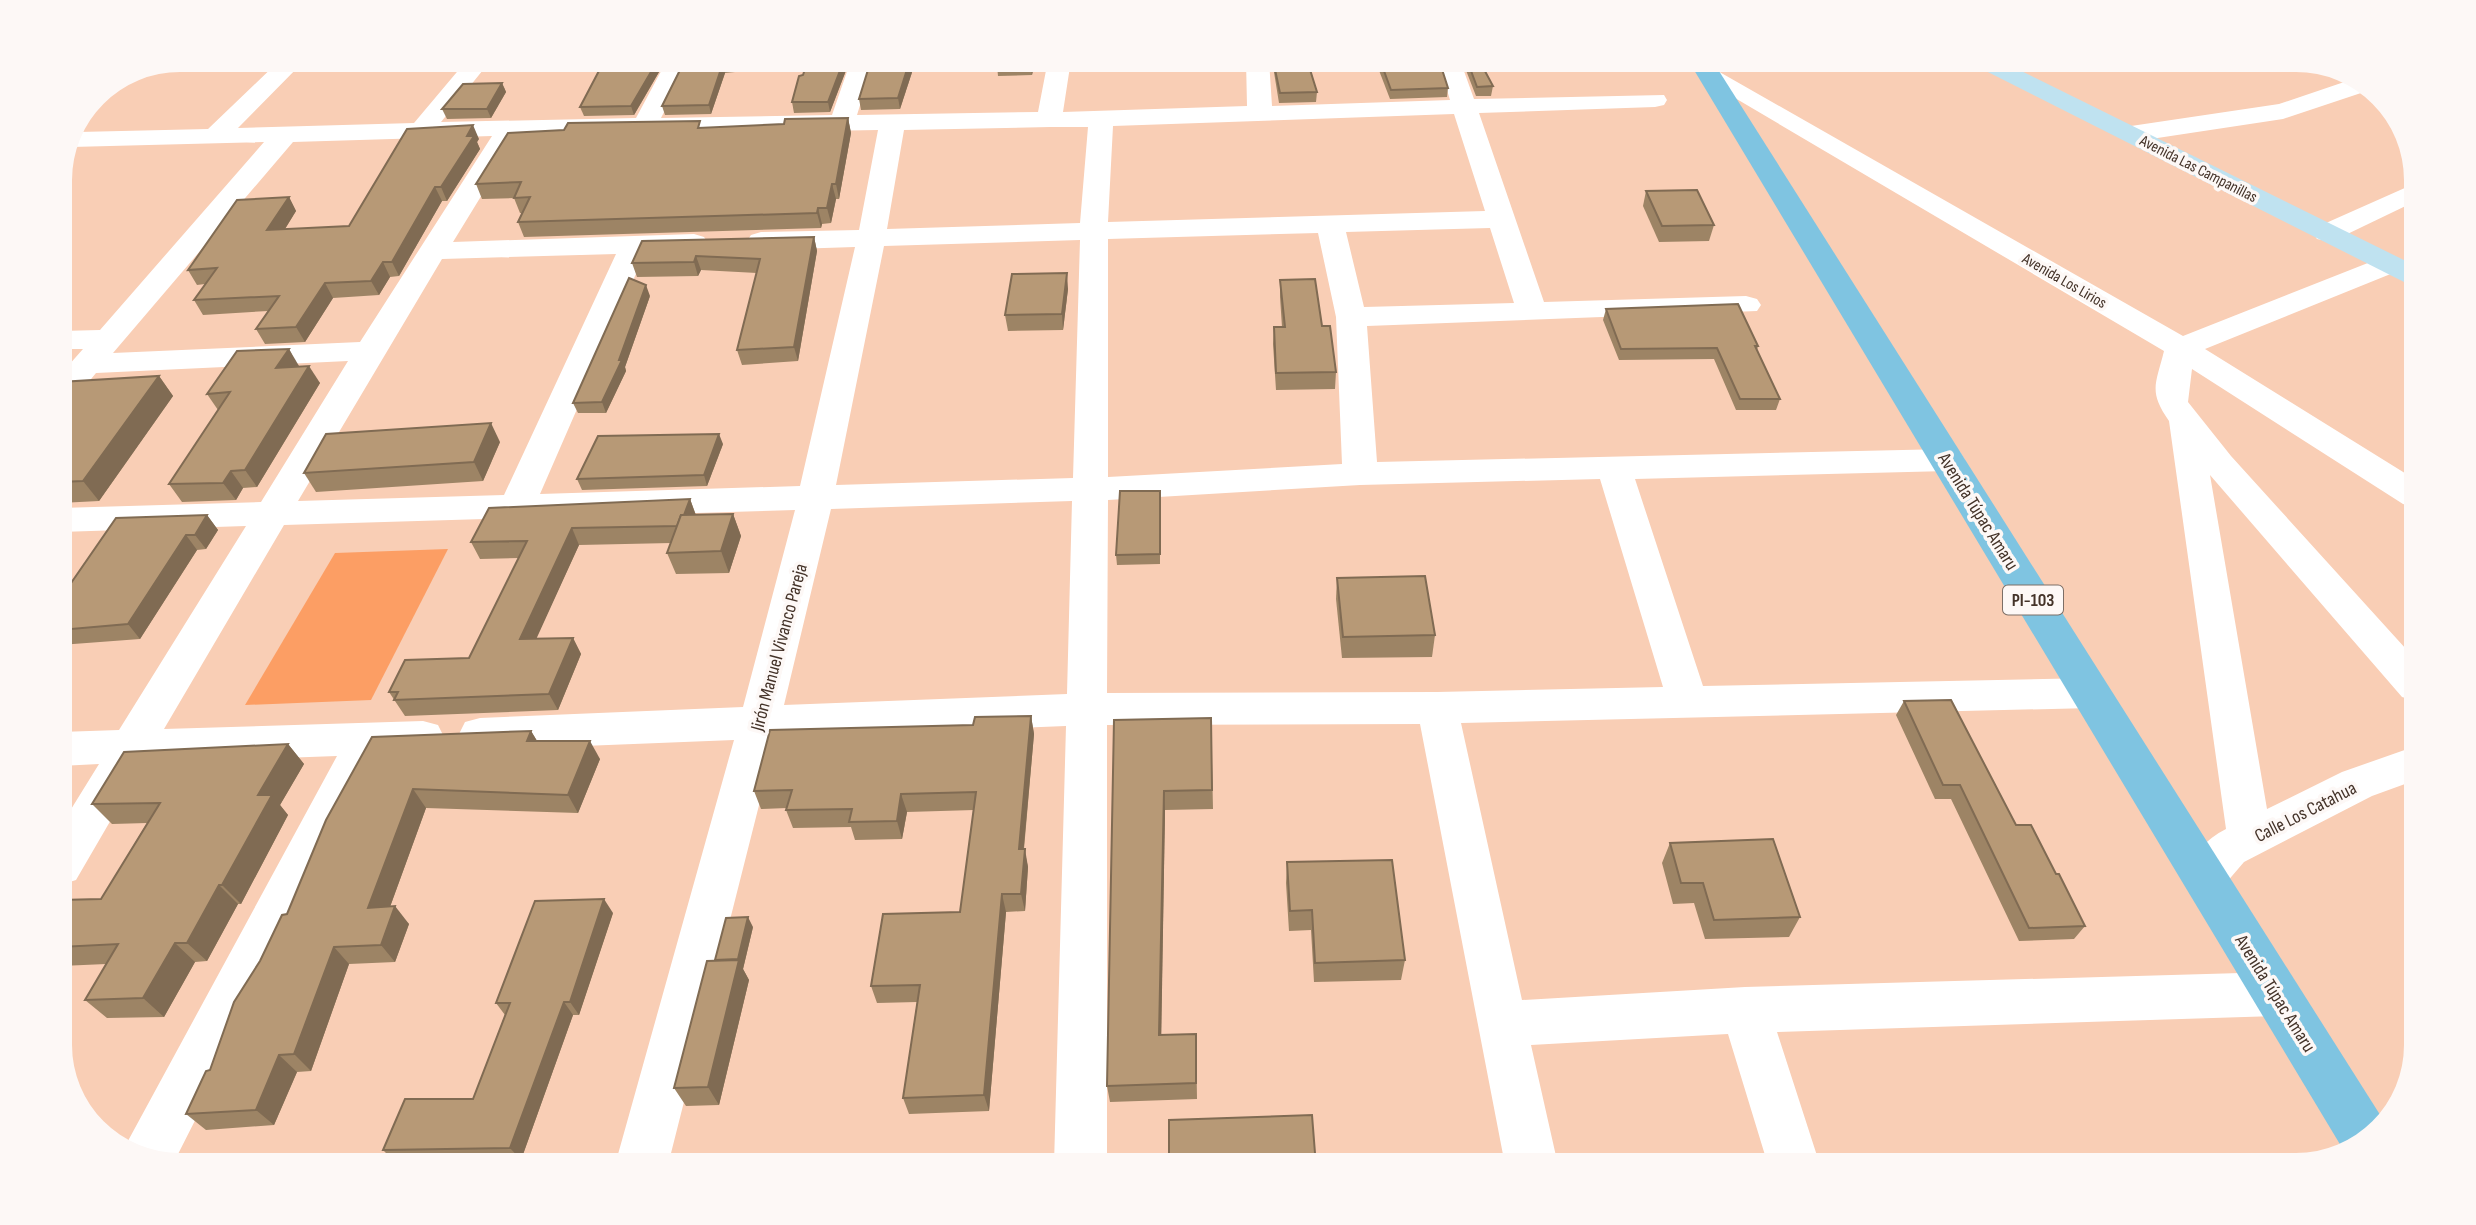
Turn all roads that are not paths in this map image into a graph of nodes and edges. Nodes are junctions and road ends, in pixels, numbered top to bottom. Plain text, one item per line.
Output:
1 (281, 72) edge
2 (469, 72) edge
3 (672, 72) edge
4 (858, 72) edge
5 (1057, 72) edge
6 (1258, 72) edge
7 (1452, 72) edge
8 (1708, 72) edge
9 (1714, 72) edge
10 (2006, 72) edge
11 (2352, 88) edge
12 (1655, 100) dead end
13 (1463, 108) junction
14 (1260, 114) junction
15 (1101, 119) junction
16 (1049, 120) junction
17 (842, 124) junction
18 (892, 124) junction
19 (644, 127) junction
20 (510, 128) junction
21 (421, 131) junction
22 (2131, 134) junction
23 (284, 136) junction
24 (214, 137) junction
25 (80, 140) edge
26 (2404, 197) edge
27 (1501, 219) junction
28 (1330, 225) junction
29 (1094, 229) junction
30 (2327, 233) junction
31 (873, 237) junction
32 (635, 244) junction
33 (435, 251) junction
34 (2388, 265) junction
35 (2404, 272) edge
36 (1746, 305) dead end
37 (1532, 312) junction
38 (1351, 317) junction
39 (106, 339) junction
40 (72, 340) edge
41 (2181, 348) junction
42 (370, 351) junction
43 (86, 365) junction
44 (72, 381) edge
45 (2184, 419) junction
46 (1948, 460) junction
47 (1614, 470) junction
48 (1360, 474) junction
49 (2404, 488) edge
50 (1091, 489) junction
51 (818, 498) junction
52 (517, 506) junction
53 (274, 512) junction
54 (72, 520) edge
55 (2404, 672) edge
56 (2091, 693) junction
57 (1688, 702) junction
58 (1437, 708) junction
59 (1086, 709) junction
60 (758, 723) junction
61 (367, 739) junction
62 (132, 748) junction
63 (72, 749) edge
64 (2404, 767) edge
65 (2250, 839) junction
66 (72, 846) edge
67 (2204, 876) junction
68 (2276, 994) junction
69 (1745, 1010) junction
70 (1503, 1024) junction
71 (2361, 1132) edge
72 (152, 1150) edge
73 (644, 1153) edge
74 (1080, 1153) edge
75 (1528, 1153) edge
76 (1790, 1153) edge

1 - 24 street
2 - 21 street
3 - 19 street
4 - 17 street
5 - 16 street
6 - 14 street
7 - 13 street
8 - 46 main road, Avenida Túpac Amaru / PI-103
9 - 41 street, Avenida Los Lirios
10 - 22 street, Avenida Las Campanillas
11 - 22 street
12 - 13 street
13 - 14 street
13 - 27 street
14 - 15 street
15 - 16 street
15 - 29 street
16 - 18 street
17 - 18 street
17 - 19 street
18 - 31 street, Jirón Manuel Vivanco Pareja
19 - 20 street
20 - 21 street
20 - 33 street
21 - 23 street
22 - 30 street, Avenida Las Campanillas
23 - 24 street
23 - 39 street
24 - 25 street
26 - 30 street
27 - 28 street
27 - 37 street
28 - 29 street
28 - 38 street
29 - 31 street
29 - 50 street
30 - 34 street, Avenida Las Campanillas
31 - 32 street
31 - 51 street, Jirón Manuel Vivanco Pareja
32 - 33 street
32 - 52 street
33 - 42 street
34 - 35 street, Avenida Las Campanillas
34 - 41 street
36 - 37 street
37 - 38 street
38 - 48 street
39 - 40 street
39 - 43 street
41 - 45 street
41 - 49 street, Avenida Los Lirios
42 - 43 street
42 - 53 street
43 - 44 street
45 - 55 street
45 - 65 street
46 - 47 street
46 - 56 main road, Avenida Túpac Amaru / PI-103
47 - 48 street
47 - 57 street
48 - 50 street
50 - 51 street
50 - 59 street
51 - 52 street
51 - 60 street, Jirón Manuel Vivanco Pareja
52 - 53 street
53 - 54 street
53 - 62 street
56 - 57 street
56 - 67 main road, Avenida Túpac Amaru / PI-103
57 - 58 street
58 - 59 street
58 - 70 street
59 - 60 street
59 - 74 street
60 - 61 street
60 - 73 street, Jirón Manuel Vivanco Pareja
61 - 62 street
61 - 72 street
62 - 63 street
62 - 66 street
64 - 65 street, Calle Los Catahua
65 - 67 street, Calle Los Catahua
67 - 68 main road, Avenida Túpac Amaru / PI-103
68 - 69 street
68 - 71 main road, Avenida Túpac Amaru / PI-103
69 - 70 street
69 - 76 street
70 - 75 street

